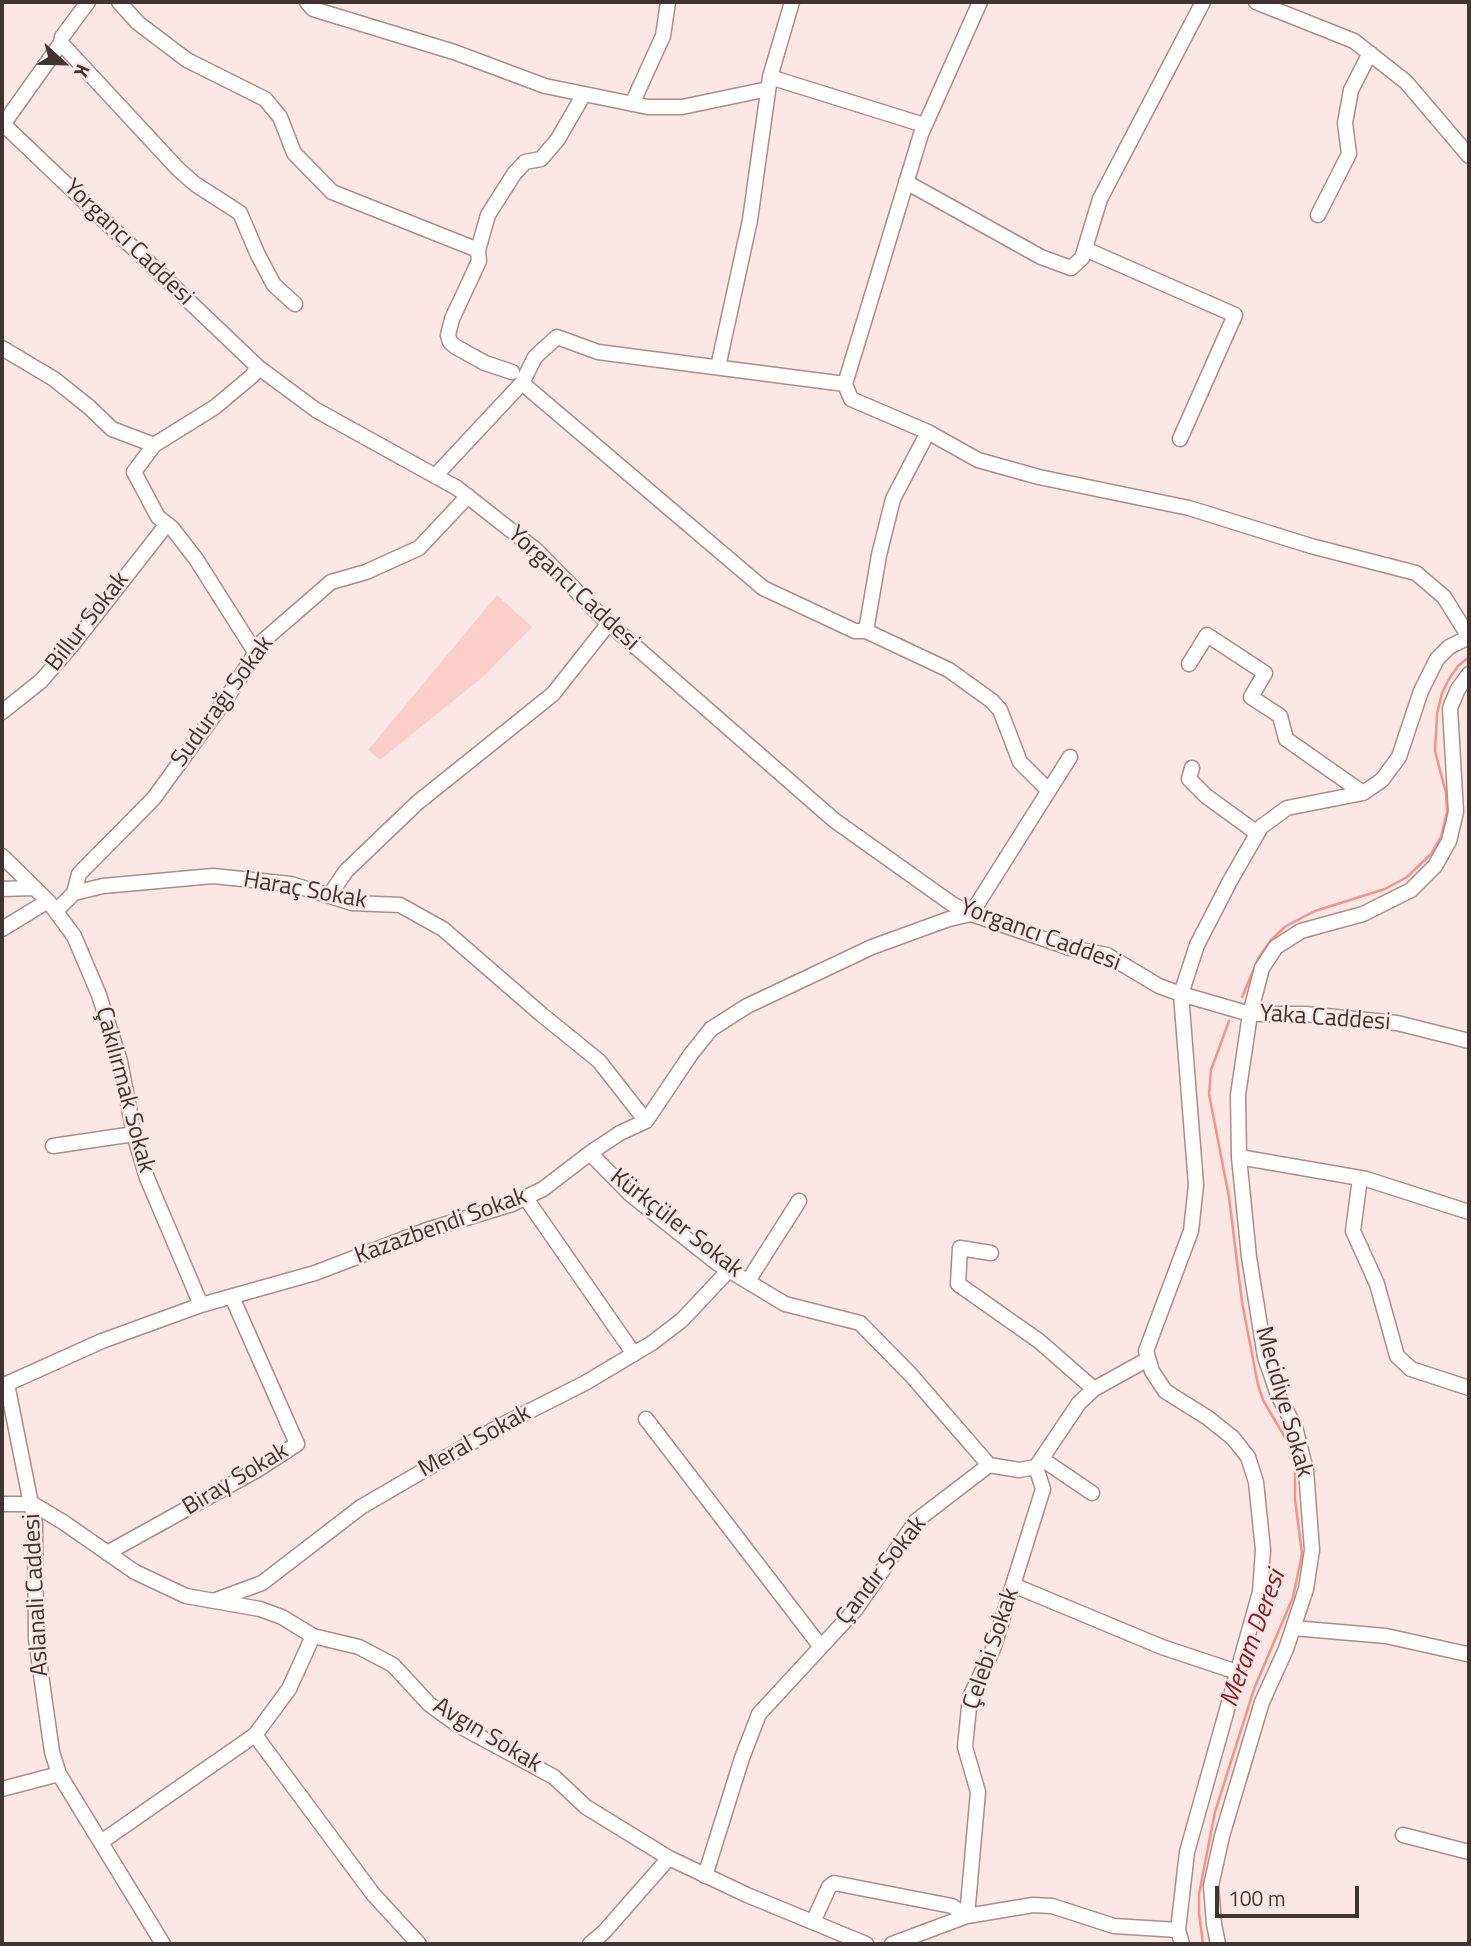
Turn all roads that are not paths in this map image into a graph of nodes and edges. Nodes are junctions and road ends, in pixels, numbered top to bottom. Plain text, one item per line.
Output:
1 (88, 2) edge
2 (119, 2) edge
3 (307, 2) edge
4 (668, 2) edge
5 (792, 2) edge
6 (980, 2) edge
7 (1203, 2) edge
8 (1256, 2) edge
9 (61, 43) junction
10 (1370, 53) junction
11 (769, 83) junction
12 (584, 94) junction
13 (632, 104) junction
14 (2, 124) edge
15 (924, 125) junction
16 (1469, 156) edge
17 (906, 182) junction
18 (1318, 215) dead end
19 (1085, 249) junction
20 (478, 250) junction
21 (296, 304) dead end
22 (2, 348) edge
23 (258, 367) junction
24 (718, 368) junction
25 (517, 378) junction
26 (845, 384) junction
27 (928, 432) junction
28 (1180, 439) dead end
29 (154, 445) junction
30 (436, 475) junction
31 (468, 496) junction
32 (167, 524) junction
33 (609, 623) junction
34 (866, 631) junction
35 (1469, 637) edge
36 (255, 652) junction
37 (1189, 664) dead end
38 (1469, 674) edge
39 (2, 712) edge
40 (1070, 757) dead end
41 (1192, 768) dead end
42 (1048, 790) junction
43 (1363, 793) junction
44 (1257, 833) junction
45 (2, 856) edge
46 (34, 888) junction
47 (2, 889) edge
48 (75, 893) junction
49 (329, 896) junction
50 (52, 906) junction
51 (971, 914) junction
52 (2, 929) edge
53 (1181, 994) junction
54 (1250, 1014) junction
55 (1469, 1041) edge
56 (646, 1121) junction
57 (134, 1133) junction
58 (53, 1146) dead end
59 (590, 1153) junction
60 (1239, 1157) junction
61 (1360, 1178) junction
62 (525, 1197) junction
63 (799, 1201) dead end
64 (1469, 1212) edge
65 (991, 1252) dead end
66 (729, 1270) junction
67 (748, 1281) junction
68 (232, 1297) junction
69 (201, 1305) junction
70 (634, 1354) junction
71 (1148, 1359) junction
72 (5, 1385) edge
73 (1469, 1388) edge
74 (1094, 1389) junction
75 (646, 1419) dead end
76 (1039, 1463) junction
77 (989, 1465) junction
78 (1092, 1493) dead end
79 (2, 1504) edge
80 (33, 1504) junction
81 (107, 1553) junction
82 (1013, 1585) junction
83 (213, 1601) junction
84 (1293, 1628) junction
85 (313, 1636) junction
86 (821, 1647) junction
87 (1467, 1654) dead end
88 (1237, 1672) junction
89 (255, 1735) junction
90 (59, 1774) junction
91 (2, 1789) edge
92 (1403, 1835) dead end
93 (101, 1842) junction
94 (1469, 1852) edge
95 (669, 1858) junction
96 (705, 1876) junction
97 (967, 1916) junction
98 (813, 1922) junction
99 (1180, 1937) edge
100 (163, 1944) edge
101 (419, 1944) edge
102 (590, 1944) edge
103 (866, 1944) edge
104 (892, 1944) edge
105 (1218, 1944) edge

1 - 9 street
2 - 20 street
3 - 12 street
4 - 13 street
5 - 11 street
6 - 15 street
7 - 19 street
8 - 10 street
9 - 14 street
9 - 21 street
10 - 16 street
10 - 18 street
11 - 13 street
11 - 15 street
11 - 24 street
12 - 13 street
12 - 20 street
14 - 23 street, Yorgancı Caddesi
15 - 17 street
17 - 19 street
17 - 26 street
19 - 28 street
20 - 25 street
22 - 29 street
23 - 29 street
23 - 30 street, Yorgancı Caddesi
24 - 25 street
24 - 26 street
25 - 30 street
25 - 34 street
26 - 27 street
27 - 34 street
27 - 35 street
29 - 32 street
30 - 31 street, Yorgancı Caddesi
31 - 33 street, Yorgancı Caddesi
31 - 36 street, Sudurağı Sokak
32 - 36 street
32 - 39 street, Billur Sokak
33 - 49 street
33 - 51 street, Yorgancı Caddesi
34 - 42 street
35 - 43 street
36 - 48 street, Sudurağı Sokak
37 - 43 street
38 - 54 street, Mecidiye Sokak
40 - 42 street
41 - 44 street
42 - 51 street
43 - 44 street
44 - 53 street
45 - 46 street, Çakılırmak Sokak
46 - 47 street
46 - 50 street, Çakılırmak Sokak
48 - 49 street, Haraç Sokak
48 - 50 street
49 - 56 street, Haraç Sokak
50 - 52 street
50 - 57 street, Çakılırmak Sokak
51 - 53 street, Yorgancı Caddesi
51 - 56 street, Kazazbendi Sokak
53 - 54 street, Yaka Caddesi
53 - 71 street
54 - 55 street, Yaka Caddesi
54 - 60 street, Mecidiye Sokak
56 - 59 street, Kazazbendi Sokak
57 - 58 street
57 - 69 street, Çakılırmak Sokak
59 - 62 street, Kazazbendi Sokak
59 - 66 street, Kürkçüler Sokak
60 - 61 street
60 - 84 street, Mecidiye Sokak
61 - 64 street
61 - 73 street
62 - 68 street, Kazazbendi Sokak
62 - 70 street
63 - 67 street
65 - 74 street
66 - 67 street, Kürkçüler Sokak
66 - 70 street, Meral Sokak
67 - 77 street, Kürkçüler Sokak
68 - 69 street, Kazazbendi Sokak
68 - 81 street, Biray Sokak
69 - 72 street, Kazazbendi Sokak
70 - 83 street, Meral Sokak
71 - 74 street
71 - 88 street
72 - 80 street, Aslanali Caddesi
74 - 76 street
75 - 86 street
76 - 77 street
76 - 78 street
76 - 82 street, Çelebi Sokak
77 - 86 street, Çandır Sokak
79 - 80 street
80 - 81 street, Avgın Sokak
80 - 90 street, Aslanali Caddesi
81 - 83 street, Avgın Sokak
82 - 88 street
82 - 97 street, Çelebi Sokak
83 - 85 street, Avgın Sokak
84 - 87 street
84 - 105 street, Mecidiye Sokak
85 - 89 street
85 - 95 street, Avgın Sokak
86 - 96 street, Çandır Sokak
88 - 99 street
89 - 93 street
89 - 101 street
90 - 91 street
90 - 93 street, Aslanali Caddesi
92 - 94 street
93 - 100 street, Aslanali Caddesi
95 - 96 street, Avgın Sokak
95 - 102 street
96 - 98 street, Avgın Sokak
97 - 98 street
97 - 99 street
97 - 104 street
98 - 103 street, Avgın Sokak

